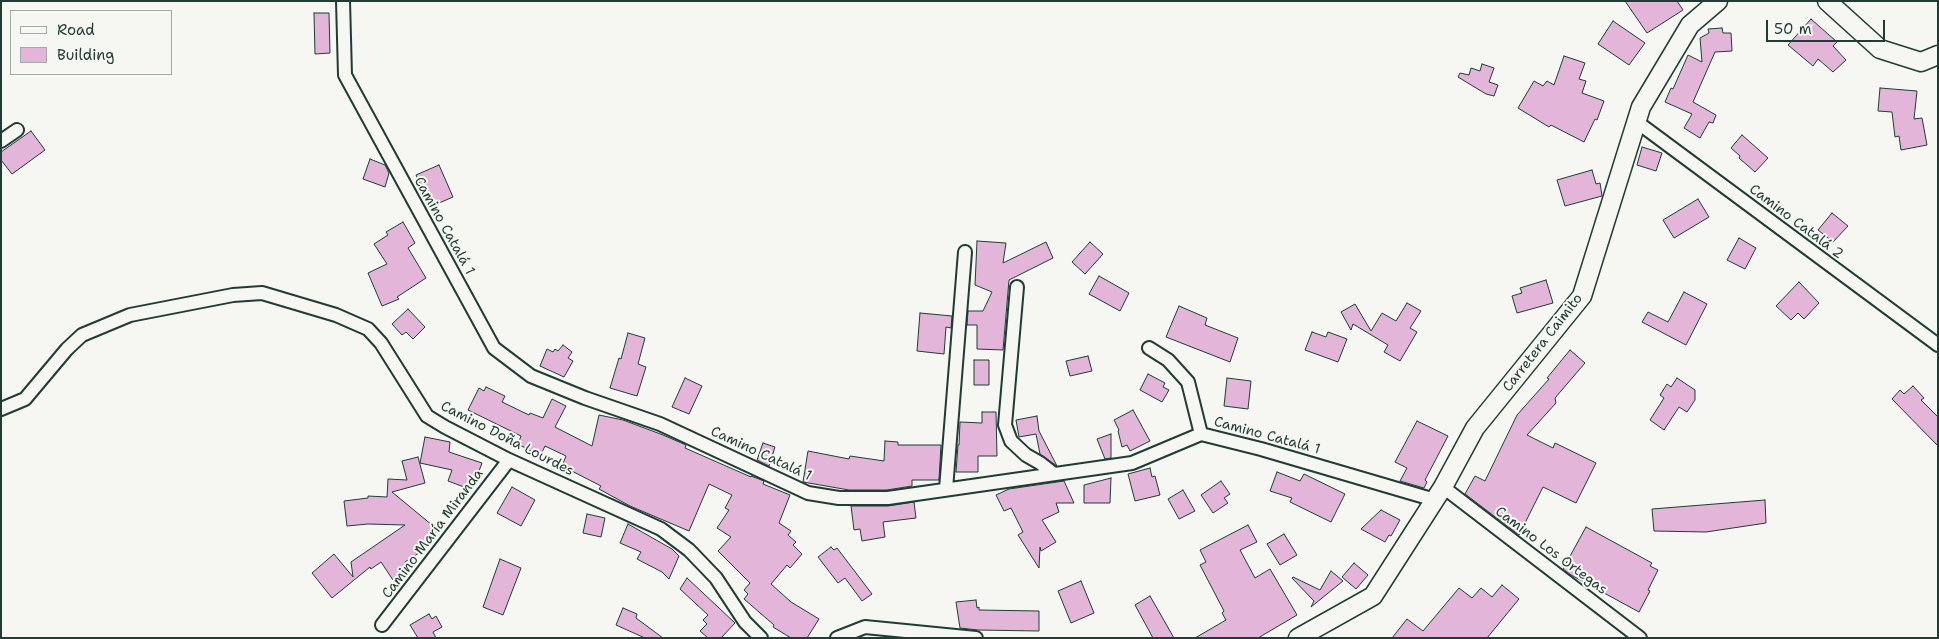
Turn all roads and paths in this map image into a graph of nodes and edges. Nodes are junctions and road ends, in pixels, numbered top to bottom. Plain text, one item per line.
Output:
1 (342, 1) edge
2 (1718, 1) edge
3 (1827, 1) edge
4 (1938, 55) edge
5 (1637, 122) junction
6 (17, 130) dead end
7 (1, 141) edge
8 (966, 252) dead end
9 (1017, 287) dead end
10 (1938, 345) edge
11 (1149, 348) dead end
12 (1, 409) edge
13 (1201, 434) junction
14 (509, 460) junction
15 (1054, 474) junction
16 (946, 489) junction
17 (1439, 494) junction
18 (382, 626) dead end
19 (760, 638) edge
20 (837, 638) edge
21 (976, 638) edge
22 (1298, 638) edge
23 (1640, 638) edge

1 - 16 street, Camino Catalá 1
2 - 5 street, Carretera Caimito
3 - 4 street
5 - 10 street, Camino Catalá 2
5 - 17 street, Carretera Caimito
6 - 7 street
8 - 16 street
9 - 15 street
11 - 13 street
12 - 14 street, Camino Doña Lourdes
13 - 15 street, Camino Catalá 1
13 - 17 street, Camino Catalá 1
14 - 18 street, Camino María Miranda
14 - 19 street, Camino Doña Lourdes
15 - 16 street, Camino Catalá 1
17 - 22 street, Carretera Caimito
17 - 23 street, Camino Los Ortegas
20 - 21 street

